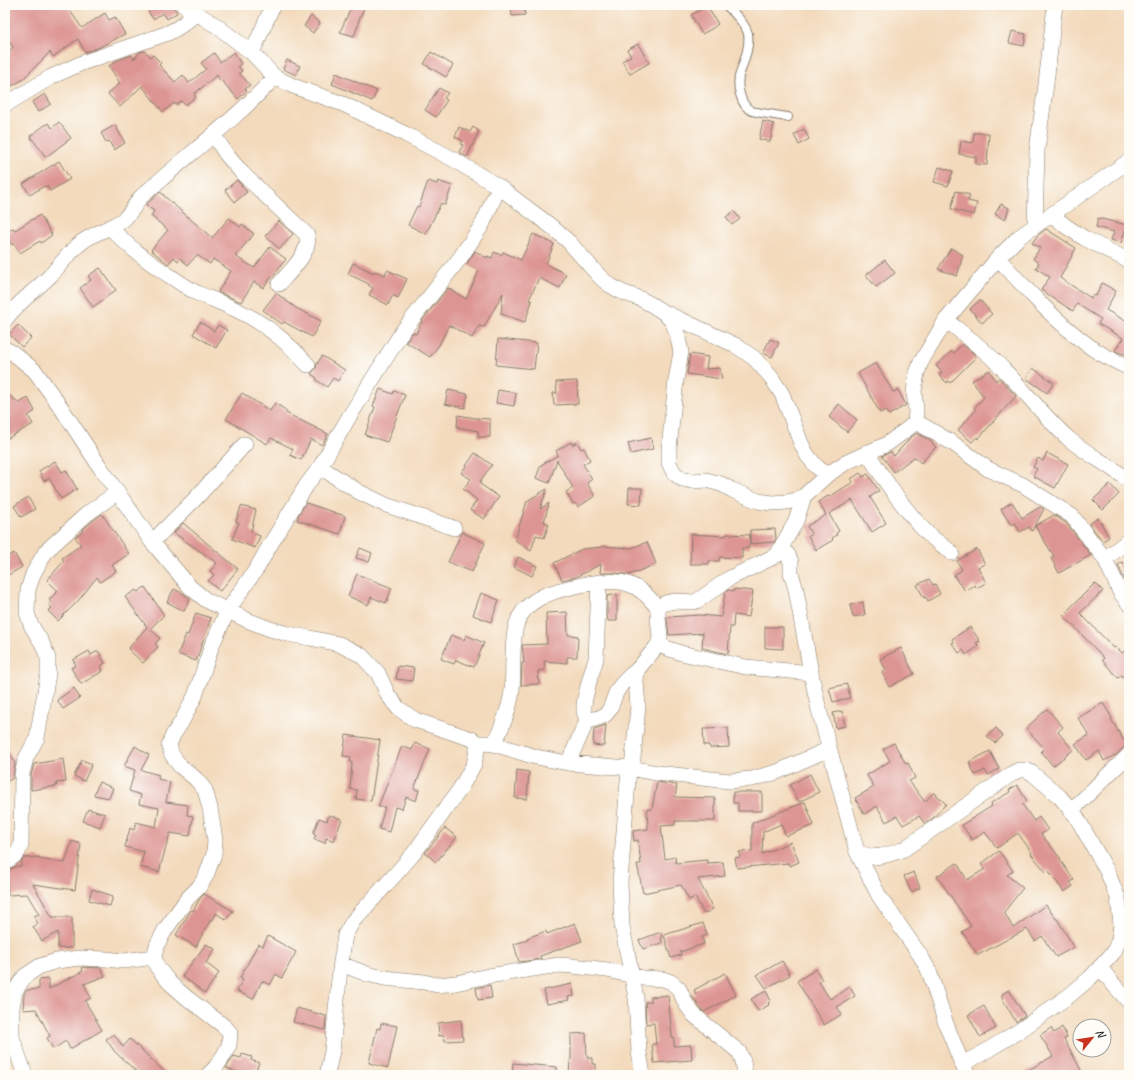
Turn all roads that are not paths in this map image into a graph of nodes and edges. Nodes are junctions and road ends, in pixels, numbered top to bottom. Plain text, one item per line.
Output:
1 (183, 5) edge
2 (273, 5) edge
3 (726, 5) edge
4 (1055, 5) edge
5 (196, 13) junction
6 (252, 53) junction
7 (276, 77) junction
8 (5, 105) edge
9 (788, 117) dead end
10 (214, 135) junction
11 (1129, 161) edge
12 (499, 187) junction
13 (1052, 215) junction
14 (1035, 226) junction
15 (110, 227) junction
16 (998, 258) junction
17 (1129, 261) edge
18 (279, 284) dead end
19 (663, 312) junction
20 (5, 320) edge
21 (946, 320) junction
22 (5, 349) edge
23 (308, 365) dead end
24 (1129, 368) edge
25 (915, 421) junction
26 (245, 444) dead end
27 (867, 452) junction
28 (320, 467) junction
29 (827, 475) junction
30 (1129, 481) edge
31 (118, 492) junction
32 (804, 496) junction
33 (454, 528) dead end
34 (1129, 540) edge
35 (152, 542) junction
36 (781, 548) junction
37 (952, 554) dead end
38 (1105, 559) junction
39 (599, 582) junction
40 (1129, 604) edge
41 (658, 608) junction
42 (228, 610) junction
43 (658, 645) junction
44 (637, 670) junction
45 (811, 673) junction
46 (587, 721) junction
47 (477, 743) junction
48 (494, 744) junction
49 (829, 749) junction
50 (1129, 755) edge
51 (568, 763) junction
52 (630, 768) junction
53 (1071, 811) junction
54 (857, 852) junction
55 (5, 862) edge
56 (154, 957) junction
57 (341, 964) junction
58 (1100, 967) junction
59 (631, 976) junction
60 (1129, 1002) edge
61 (965, 1070) edge
62 (25, 1075) edge
63 (208, 1075) edge
64 (327, 1075) edge
65 (643, 1075) edge
66 (745, 1075) edge

1 - 5 street
2 - 6 street
3 - 9 lane
4 - 14 street
5 - 6 street
5 - 8 street
6 - 7 street
7 - 10 street
7 - 12 street
10 - 15 street
10 - 18 street
11 - 13 street
12 - 19 street
12 - 28 street
13 - 14 street
13 - 17 street
14 - 16 street
15 - 20 street
15 - 23 street
16 - 21 street
16 - 24 street
19 - 29 street
19 - 32 street
21 - 25 street
21 - 30 street
22 - 31 street
25 - 27 street
25 - 38 street
26 - 35 street
27 - 29 street
27 - 37 street
28 - 33 street
28 - 42 street
29 - 32 street
31 - 35 street
31 - 55 street
32 - 36 street
34 - 38 street
35 - 42 street
36 - 41 street
36 - 45 street
38 - 40 street
39 - 41 street
39 - 46 street
39 - 48 street
41 - 43 street
42 - 47 street
42 - 56 street
43 - 44 street
43 - 45 street
44 - 46 street
44 - 52 street
45 - 49 street
46 - 51 street
47 - 48 street
47 - 57 street
48 - 51 street
49 - 52 street
49 - 54 street
50 - 53 street
51 - 52 street
52 - 59 street
53 - 54 street
53 - 58 street
54 - 61 street
56 - 62 street
56 - 63 street
57 - 59 street
57 - 64 street
58 - 60 street
58 - 61 street
59 - 65 street
59 - 66 street

